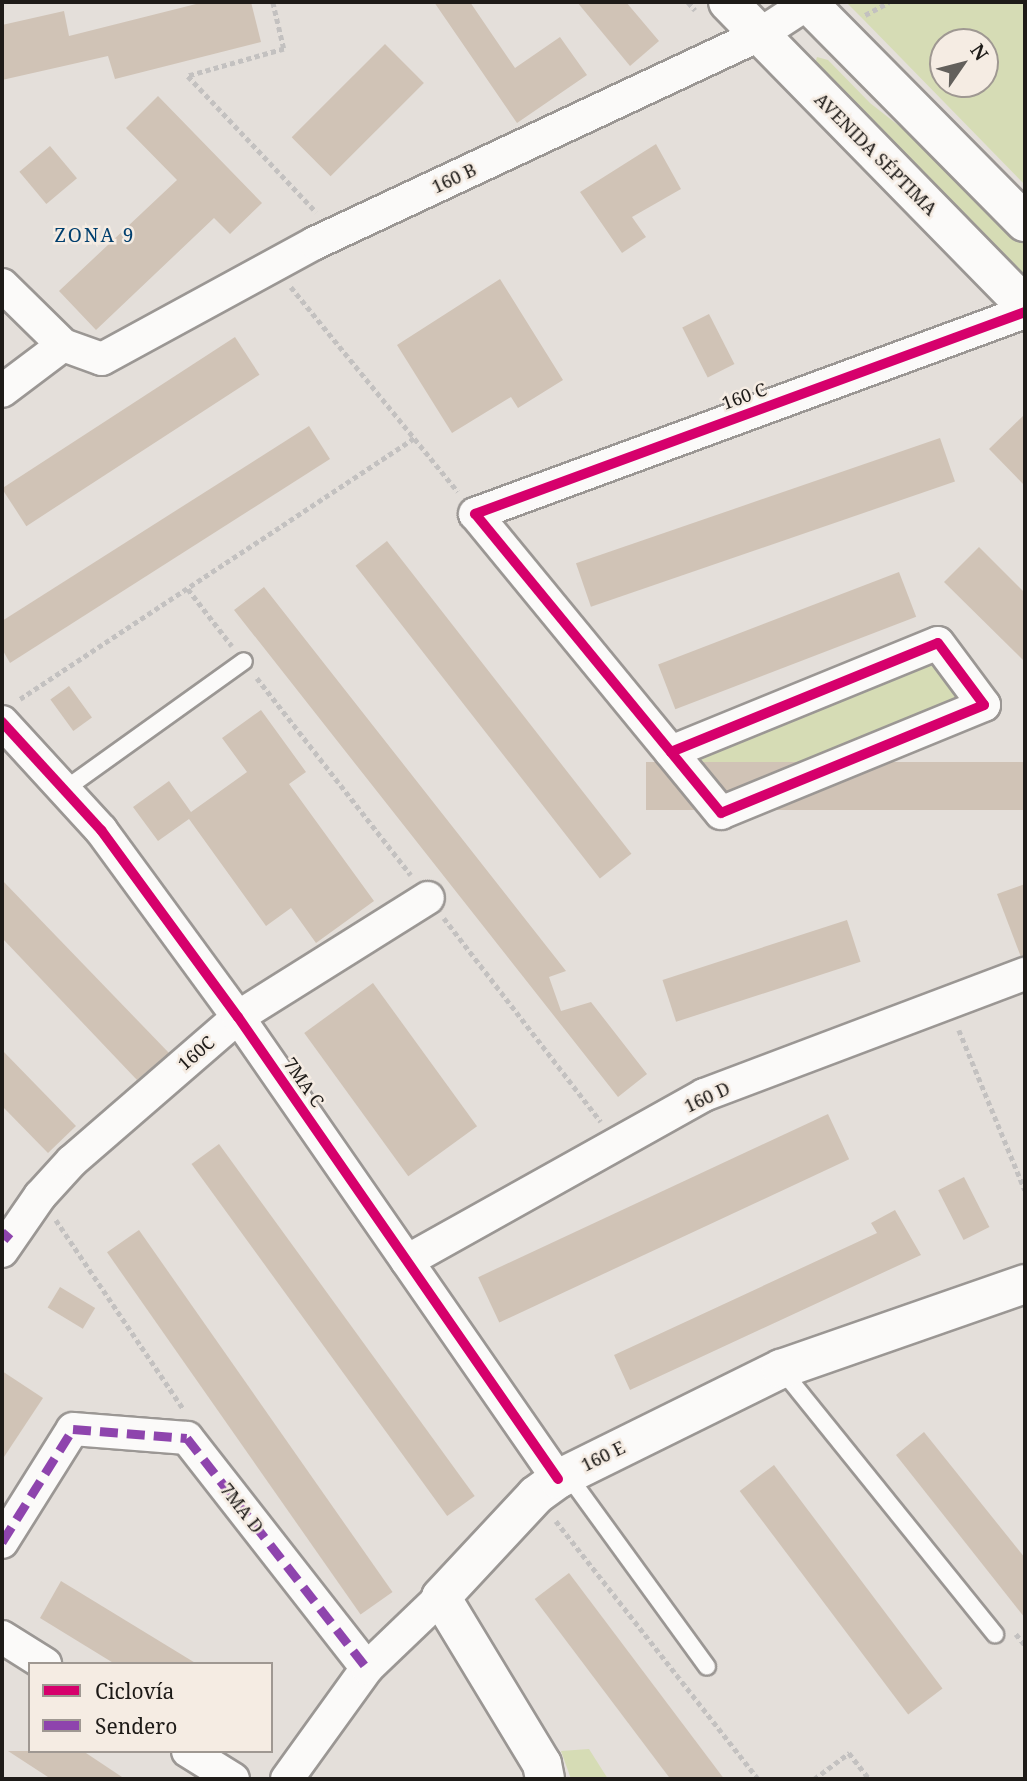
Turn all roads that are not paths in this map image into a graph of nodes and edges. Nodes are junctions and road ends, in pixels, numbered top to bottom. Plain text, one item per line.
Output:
1 (728, 2) edge
2 (807, 2) edge
3 (759, 35) junction
4 (1025, 222) edge
5 (2, 285) edge
6 (1025, 305) edge
7 (1025, 312) edge
8 (63, 345) junction
9 (2, 391) edge
10 (244, 661) road end
11 (8, 713) edge
12 (671, 752) junction
13 (64, 790) junction
14 (428, 898) road end
15 (1025, 974) edge
16 (238, 1017) junction
17 (4, 1241) edge
18 (407, 1261) junction
19 (1025, 1284) edge
20 (781, 1369) junction
21 (554, 1483) junction
22 (2, 1542) edge
23 (440, 1597) junction
24 (995, 1634) dead end
25 (2, 1637) edge
26 (43, 1662) edge
27 (707, 1667) dead end
28 (367, 1668) junction
29 (191, 1753) edge
30 (233, 1779) edge
31 (287, 1779) edge
32 (545, 1779) edge

1 - 3 street, AVENIDA SÉPTIMA
2 - 3 street, 160 B
2 - 4 street
3 - 6 street, AVENIDA SÉPTIMA
3 - 8 street, 160 B
5 - 8 street
7 - 12 street, 160 C
8 - 9 street
10 - 13 lane
11 - 13 street, 7MA C
12 - 12 street
13 - 16 street, 7MA C
14 - 16 street, 160C
15 - 18 street, 160 D
16 - 17 street, 160C
16 - 18 street, 7MA C
18 - 21 street, 7MA C
19 - 20 street, 160 E
20 - 21 street, 160 E
20 - 24 lane
21 - 23 street, 160 E
21 - 27 lane
22 - 28 street, 7MA D
23 - 28 street, 160 E
23 - 32 street
25 - 26 street
28 - 31 street, 160 E
29 - 30 street

